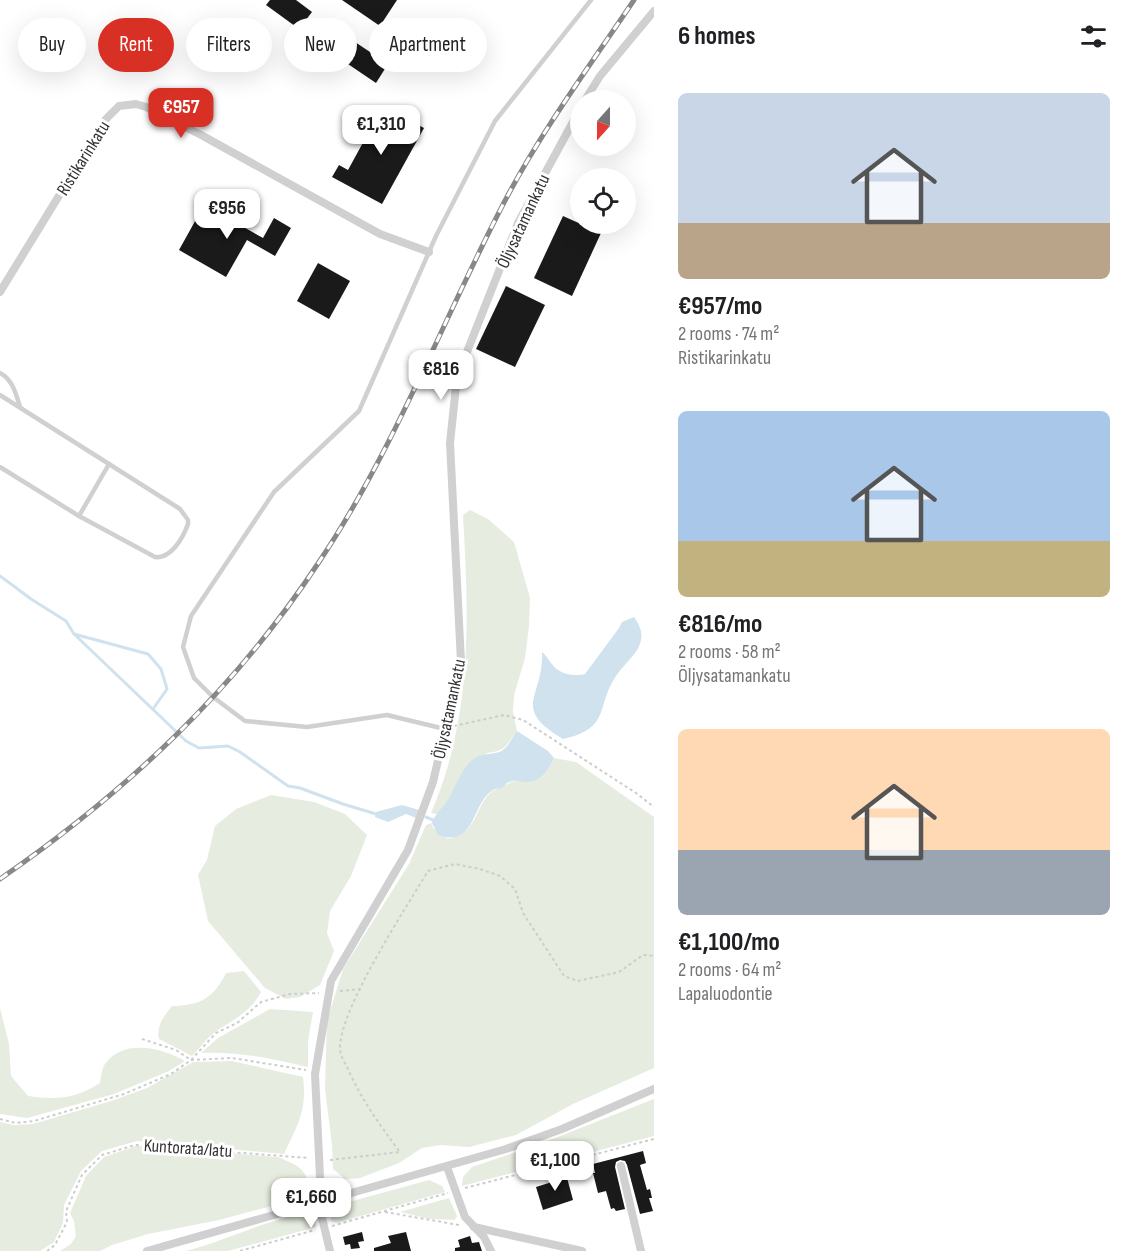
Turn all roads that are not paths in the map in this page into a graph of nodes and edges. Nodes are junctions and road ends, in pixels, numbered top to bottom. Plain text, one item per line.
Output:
1 (591, 0) edge
2 (654, 11) edge
3 (591, 90) edge
4 (570, 127) edge
5 (429, 252) junction
6 (0, 292) edge
7 (0, 373) edge
8 (0, 395) edge
9 (20, 407) junction
10 (109, 464) junction
11 (0, 466) edge
12 (79, 516) junction
13 (445, 729) junction
14 (654, 1089) edge
15 (621, 1166) dead end
16 (447, 1167) junction
17 (321, 1202) junction
18 (474, 1227) junction
19 (165, 1249) edge
20 (147, 1251) edge
21 (330, 1251) edge
22 (491, 1251) edge
23 (582, 1251) edge
24 (641, 1251) edge

1 - 5 lane
2 - 3 street
4 - 13 street, Öljysatamankatu
5 - 6 street, Ristikarinkatu
5 - 13 lane
7 - 9 lane
8 - 9 lane
9 - 10 lane
10 - 12 lane
10 - 12 lane
11 - 12 lane
13 - 17 street, Öljysatamankatu
14 - 16 street
15 - 24 street
16 - 17 street
16 - 18 street
17 - 19 street
17 - 21 street, Öljysatamankatu
18 - 22 street
18 - 23 street
19 - 20 street

